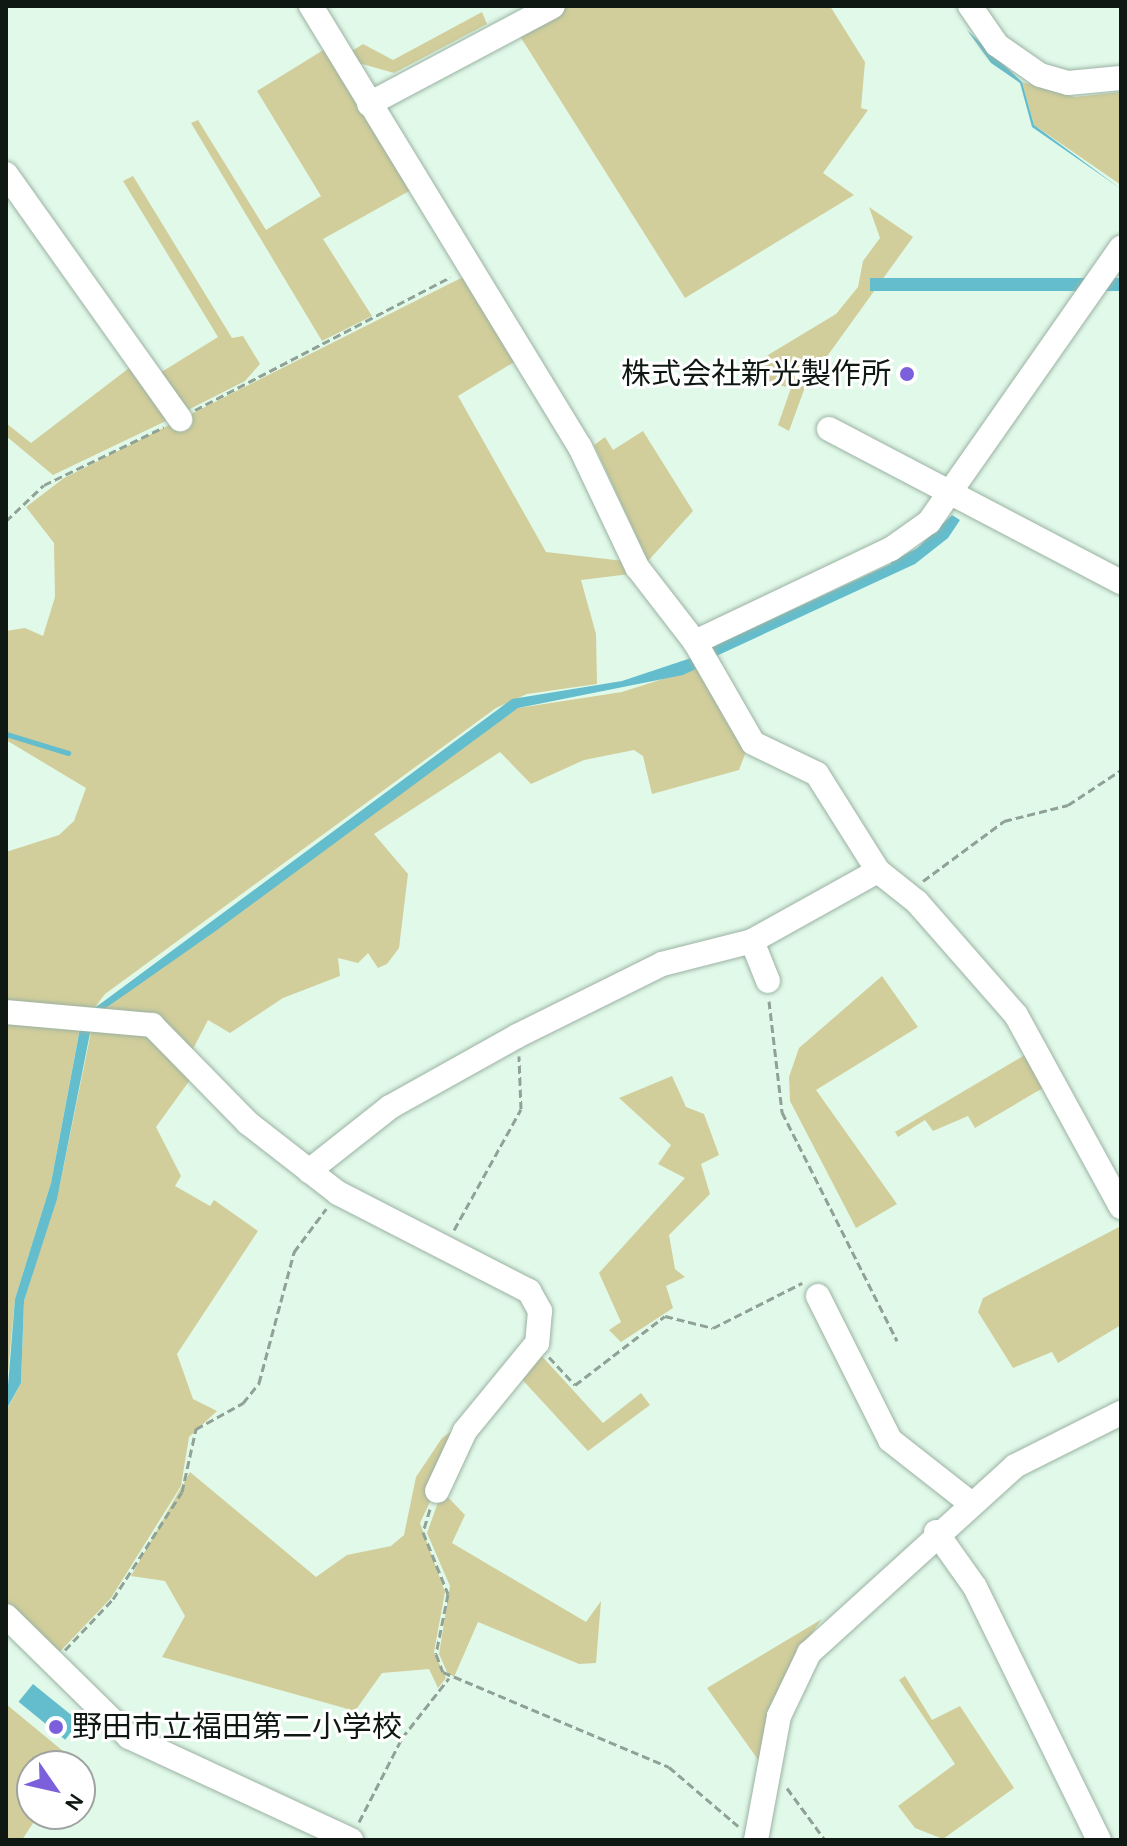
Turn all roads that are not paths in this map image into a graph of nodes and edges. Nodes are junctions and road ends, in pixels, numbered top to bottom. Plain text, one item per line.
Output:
1 (311, 6) edge
2 (553, 6) edge
3 (970, 6) edge
4 (1121, 78) edge
5 (369, 104) junction
6 (6, 174) edge
7 (1121, 248) edge
8 (180, 419) road end
9 (829, 429) dead end
10 (951, 492) junction
11 (1121, 582) edge
12 (695, 642) junction
13 (878, 871) junction
14 (752, 941) junction
15 (768, 981) road end
16 (6, 1012) edge
17 (309, 1171) junction
18 (1121, 1207) edge
19 (818, 1296) road end
20 (1121, 1413) edge
21 (437, 1491) road end
22 (969, 1502) junction
23 (936, 1532) junction
24 (6, 1616) edge
25 (748, 1834) edge
26 (349, 1839) edge
27 (1099, 1840) edge

1 - 5 street
2 - 5 street
3 - 4 street
5 - 12 street
6 - 8 street
7 - 10 street
9 - 10 street
10 - 11 street
10 - 12 street
12 - 13 street
13 - 14 street
13 - 18 street
14 - 15 street
14 - 17 street
16 - 17 street
17 - 21 street
19 - 22 street
20 - 22 street
22 - 23 street
23 - 25 street
23 - 27 street
24 - 26 street

